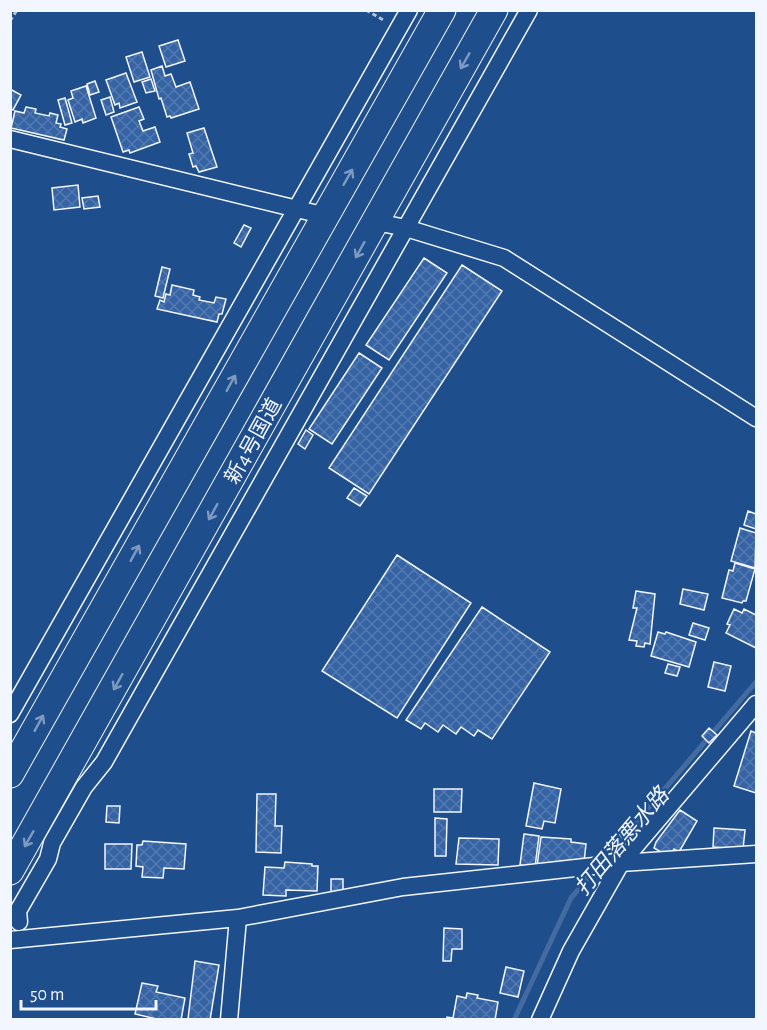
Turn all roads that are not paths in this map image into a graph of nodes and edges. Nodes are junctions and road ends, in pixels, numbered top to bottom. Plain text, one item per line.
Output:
1 (409, 10) edge
2 (442, 10) edge
3 (494, 10) edge
4 (529, 10) edge
5 (10, 139) edge
6 (296, 210) junction
7 (326, 216) junction
8 (376, 222) junction
9 (406, 228) junction
10 (756, 418) edge
11 (756, 704) edge
12 (10, 714) edge
13 (10, 774) edge
14 (57, 813) junction
15 (756, 854) edge
16 (621, 863) junction
17 (10, 871) edge
18 (238, 918) junction
19 (19, 922) dead end
20 (10, 940) edge
21 (228, 1020) edge
22 (540, 1020) edge

1 - 6 street
7 -> 2 highway
3 -> 8 highway, 新4号国道
4 - 9 street
5 - 6 street
6 - 7 street
6 - 12 street
13 -> 7 highway
8 - 9 street
8 -> 14 highway, 新4号国道
9 - 10 street
9 - 14 street
11 - 16 street
14 -> 17 highway, 新4号国道
14 - 19 street
15 - 16 street
16 - 18 street
16 - 22 street
18 - 20 street
18 - 21 street

